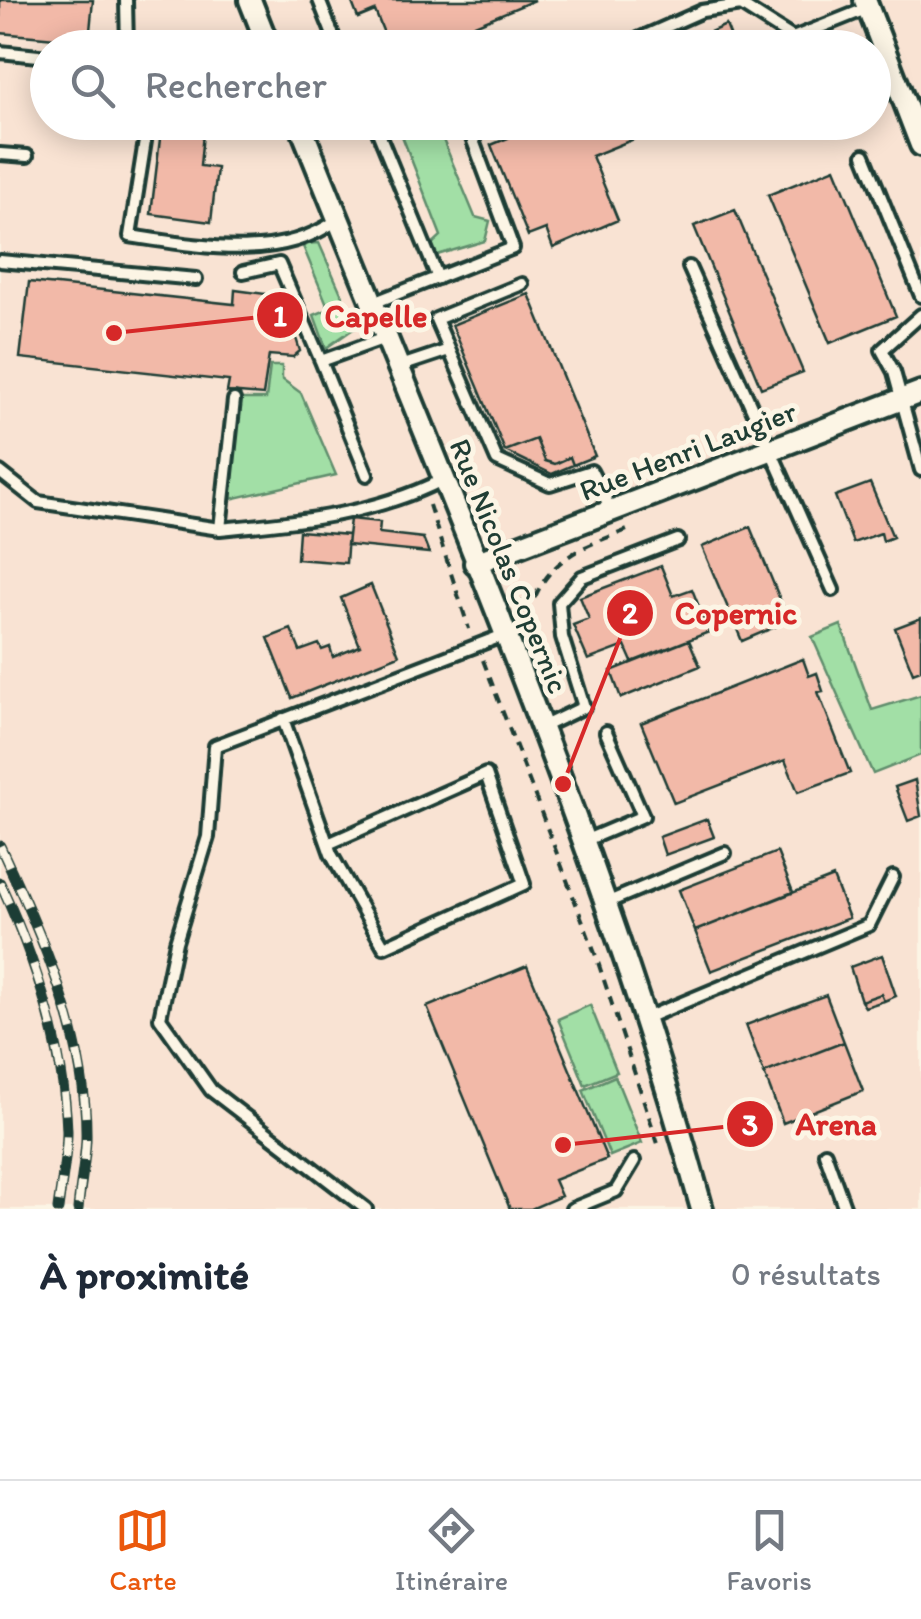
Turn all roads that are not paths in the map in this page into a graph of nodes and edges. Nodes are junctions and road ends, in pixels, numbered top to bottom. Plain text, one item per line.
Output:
1 (126, 0) edge
2 (250, 0) edge
3 (319, 0) edge
4 (866, 4) edge
5 (127, 30) edge
6 (262, 30) edge
7 (331, 30) edge
8 (660, 30) edge
9 (780, 30) edge
10 (810, 30) edge
11 (876, 30) edge
12 (0, 52) edge
13 (30, 55) edge
14 (891, 68) edge
15 (306, 140) edge
16 (381, 140) edge
17 (473, 140) edge
18 (145, 141) dead end
19 (921, 144) edge
20 (0, 154) edge
21 (864, 155) dead end
22 (27, 156) dead end
23 (338, 220) junction
24 (0, 261) edge
25 (689, 267) dead end
26 (243, 272) dead end
27 (438, 278) junction
28 (196, 279) dead end
29 (522, 284) dead end
30 (921, 296) edge
31 (372, 304) junction
32 (921, 315) edge
33 (385, 338) junction
34 (449, 350) junction
35 (321, 361) junction
36 (397, 367) junction
37 (911, 396) edge
38 (234, 400) dead end
39 (770, 451) junction
40 (921, 470) edge
41 (0, 472) edge
42 (368, 475) dead end
43 (433, 484) junction
44 (612, 513) junction
45 (220, 529) junction
46 (678, 540) dead end
47 (475, 562) junction
48 (833, 590) dead end
49 (504, 635) junction
50 (283, 719) junction
51 (541, 727) junction
52 (606, 732) dead end
53 (584, 840) junction
54 (328, 844) junction
55 (725, 853) dead end
56 (892, 877) dead end
57 (606, 903) junction
58 (646, 1018) junction
59 (825, 1154) dead end
60 (634, 1161) dead end
61 (700, 1208) edge
62 (366, 1209) edge
63 (572, 1209) edge
64 (846, 1209) edge

1 - 5 lane
2 - 6 street
3 - 7 lane
4 - 10 lane
4 - 11 street
8 - 9 lane
12 - 13 lane
14 - 19 street
15 - 23 street, Rue Nicolas Copernic
16 - 27 lane
17 - 27 lane
18 - 23 lane
20 - 22 lane
21 - 30 lane
23 - 31 street, Rue Nicolas Copernic
24 - 28 lane
25 - 39 lane
26 - 35 lane
27 - 31 lane
29 - 34 lane
31 - 33 street, Rue Nicolas Copernic
32 - 37 lane
33 - 35 lane
33 - 36 street, Rue Nicolas Copernic
34 - 36 lane
34 - 44 lane
35 - 42 lane
36 - 43 street, Rue Nicolas Copernic
37 - 39 street, Rue Henri Laugier
37 - 40 lane
38 - 45 lane
39 - 44 street, Rue Henri Laugier
39 - 48 lane
41 - 45 lane
43 - 45 lane
43 - 47 street, Rue Nicolas Copernic
44 - 47 street, Rue Henri Laugier
46 - 51 lane
47 - 49 street, Rue Nicolas Copernic
49 - 50 lane
49 - 51 street, Rue Nicolas Copernic
50 - 54 lane
50 - 62 lane
51 - 53 street, Rue Nicolas Copernic
52 - 53 lane
53 - 57 street, Rue Nicolas Copernic
54 - 54 lane
55 - 57 lane
56 - 58 lane
57 - 58 street, Rue Nicolas Copernic
58 - 61 street, Rue Nicolas Copernic
59 - 64 lane
60 - 63 lane

